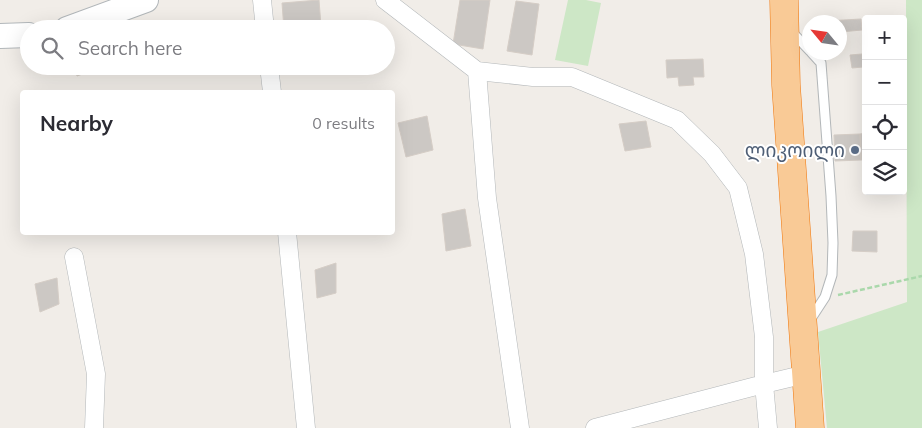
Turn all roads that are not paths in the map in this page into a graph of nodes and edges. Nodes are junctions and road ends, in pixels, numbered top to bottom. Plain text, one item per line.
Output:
1 (146, 0) edge
2 (262, 0) edge
3 (385, 0) edge
4 (784, 12) edge
5 (92, 20) edge
6 (264, 20) edge
7 (20, 35) edge
8 (0, 36) edge
9 (802, 40) edge
10 (818, 60) edge
11 (477, 71) junction
12 (270, 75) edge
13 (272, 90) edge
14 (287, 235) edge
15 (74, 257) dead end
16 (804, 329) junction
17 (806, 374) junction
18 (764, 384) junction
19 (94, 428) edge
20 (306, 428) edge
21 (520, 428) edge
22 (595, 428) edge
23 (768, 428) edge
24 (810, 428) edge

1 - 5 street
2 - 6 street
3 - 11 street
4 - 9 lane
4 - 16 highway
7 - 8 street
10 - 16 lane
11 - 18 street
11 - 21 street
12 - 13 street
14 - 20 street
15 - 19 street
16 - 17 highway
17 - 18 street
17 - 24 highway
18 - 22 street
18 - 23 street

